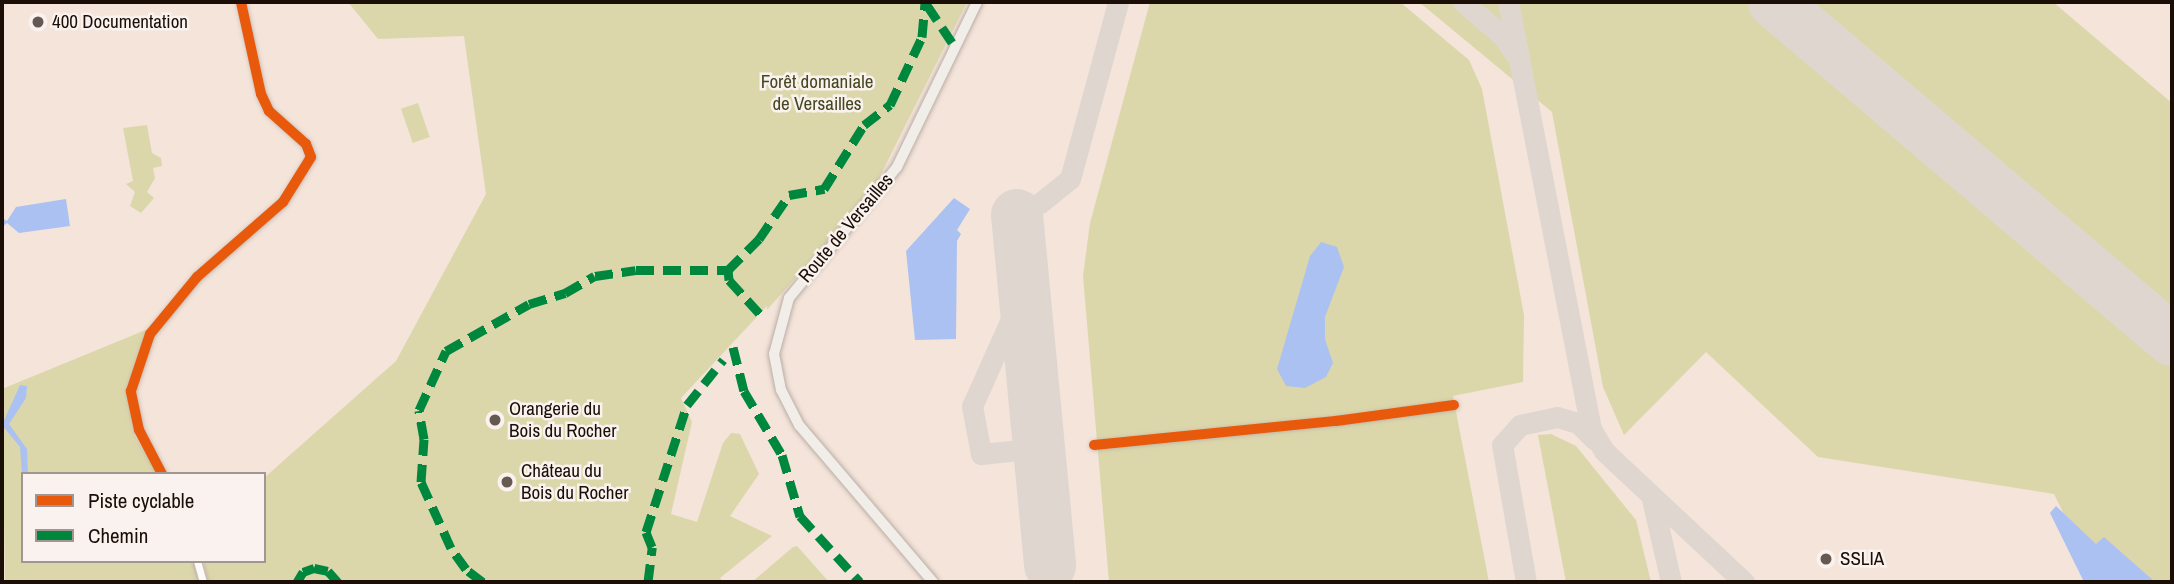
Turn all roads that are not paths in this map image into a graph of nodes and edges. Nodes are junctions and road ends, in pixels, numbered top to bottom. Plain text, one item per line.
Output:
1 (241, 2) edge
2 (976, 2) edge
3 (1454, 405) dead end
4 (1094, 445) dead end
5 (161, 472) edge
6 (198, 563) edge
7 (204, 582) edge
8 (933, 582) edge

1 - 5 street
2 - 8 main road, Route de Versailles
3 - 4 street
6 - 7 street

